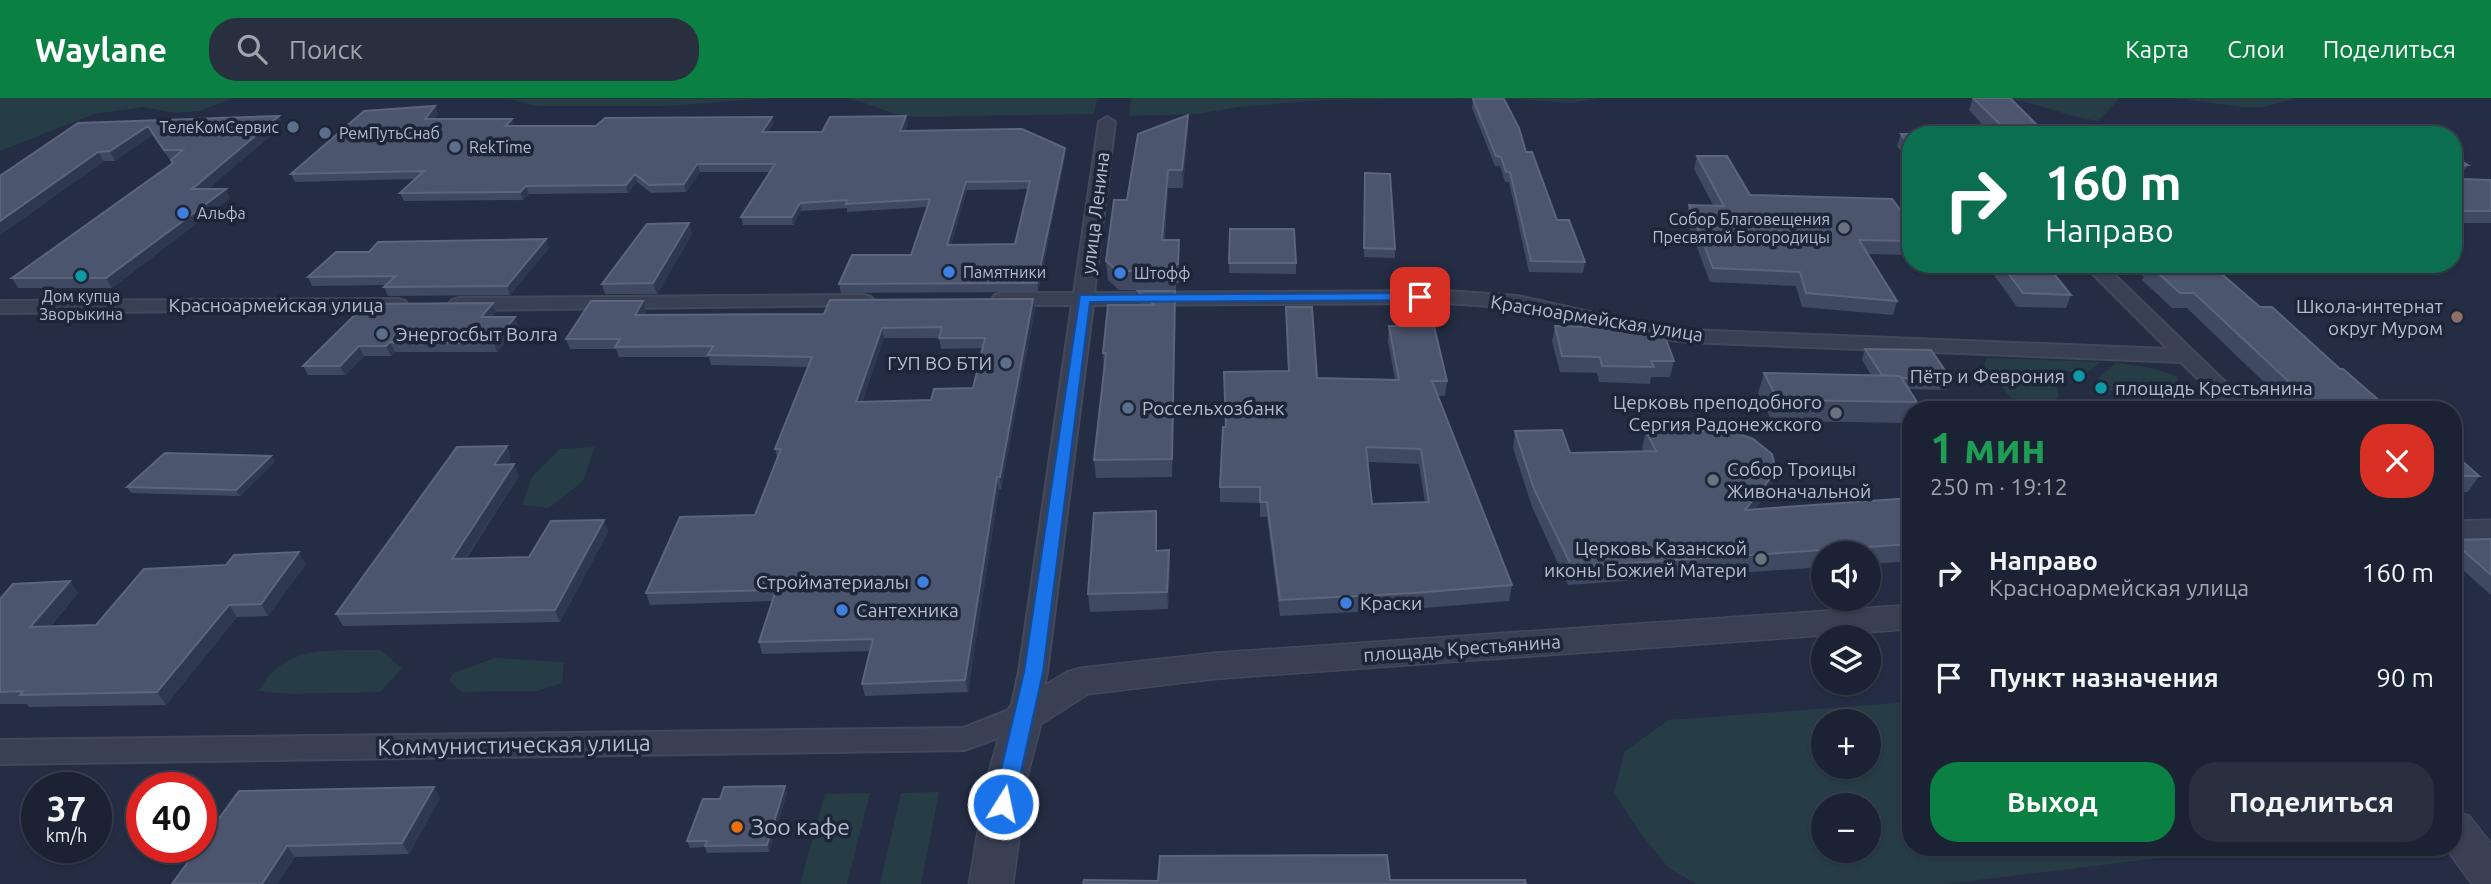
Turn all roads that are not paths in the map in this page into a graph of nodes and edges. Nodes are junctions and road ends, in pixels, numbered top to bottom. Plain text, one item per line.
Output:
1 (1107, 122) dead end
2 (2101, 273) edge
3 (1084, 298) junction
4 (975, 299) edge
5 (877, 300) edge
6 (417, 304) edge
7 (444, 304) edge
8 (0, 307) edge
9 (2185, 356) junction
10 (2233, 401) edge
11 (2491, 530) edge
12 (2462, 531) edge
13 (1902, 618) edge
14 (1024, 716) junction
15 (0, 752) edge
16 (2462, 838) edge
17 (2491, 876) edge
18 (991, 884) edge

1 - 3 street, улица Ленина
2 - 9 street
3 - 4 street, Красноармейская улица
3 - 9 street, Красноармейская улица
3 - 14 street, улица Ленина
5 - 7 street
6 - 8 street, Красноармейская улица
9 - 10 street
11 - 12 street
13 - 14 street, площадь Крестьянина
14 - 15 street, Коммунистическая улица
14 - 18 street, улица Ленина
16 - 17 street

